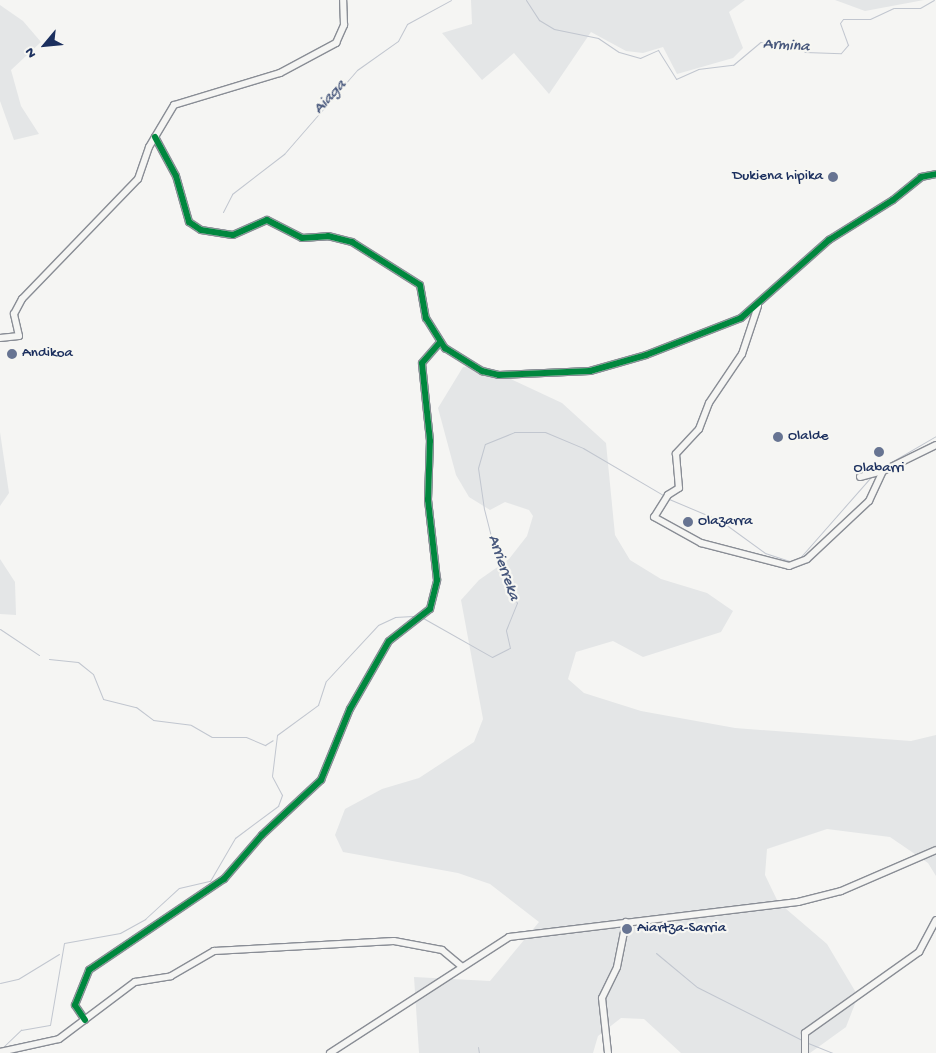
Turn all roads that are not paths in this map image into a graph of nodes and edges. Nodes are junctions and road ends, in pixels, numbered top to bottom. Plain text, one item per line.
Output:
1 (343, 0) edge
2 (155, 137) junction
3 (936, 174) edge
4 (758, 306) junction
5 (0, 338) edge
6 (440, 342) junction
7 (936, 445) edge
8 (882, 470) junction
9 (860, 477) dead end
10 (936, 850) edge
11 (936, 920) edge
12 (626, 922) junction
13 (461, 966) junction
14 (85, 1020) junction
15 (2, 1051) edge
16 (330, 1053) edge
17 (608, 1053) edge
18 (805, 1053) edge

1 - 2 street
2 - 5 street
2 - 6 street
3 - 4 street
4 - 6 street
4 - 8 street
6 - 14 street
7 - 8 street
8 - 9 street
10 - 12 street
11 - 18 street
12 - 13 street
12 - 17 street
13 - 14 street
13 - 16 street
14 - 15 street

